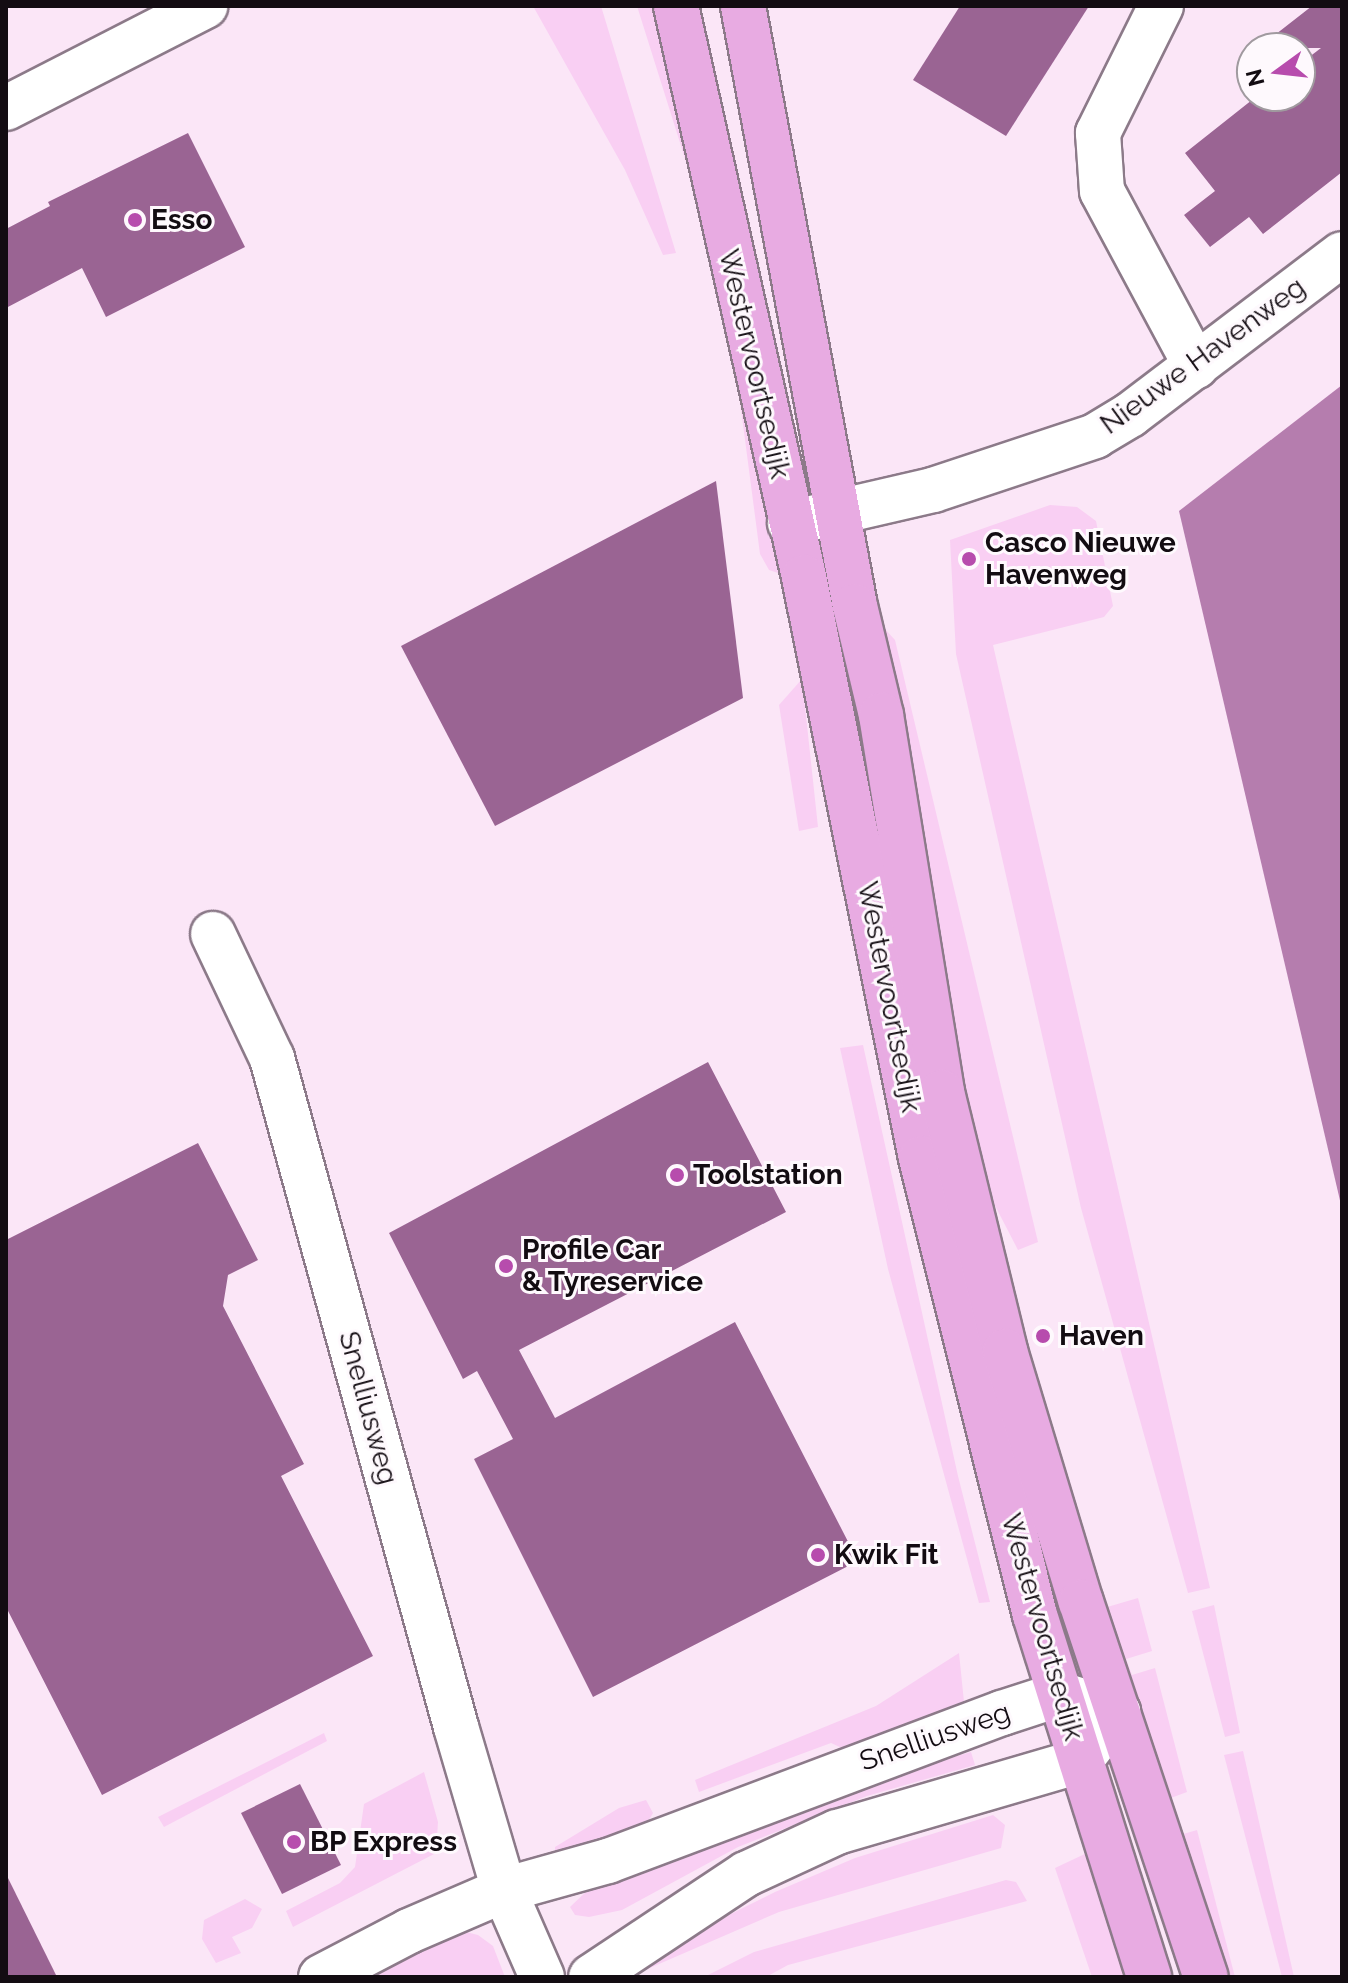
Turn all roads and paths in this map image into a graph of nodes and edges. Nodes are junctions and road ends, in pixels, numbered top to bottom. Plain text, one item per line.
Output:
1 (205, 6) edge
2 (676, 6) edge
3 (743, 6) edge
4 (1161, 6) edge
5 (6, 108) edge
6 (1342, 254) edge
7 (1196, 366) junction
8 (856, 510) junction
9 (790, 523) junction
10 (213, 934) dead end
11 (1060, 1694) junction
12 (1118, 1712) junction
13 (1080, 1761) junction
14 (504, 1890) junction
15 (321, 1977) edge
16 (542, 1977) edge
17 (591, 1977) edge
18 (1149, 1977) edge
19 (1206, 1977) edge

1 - 5 street
2 - 9 main road, Westervoortsedijk
3 - 8 main road, Westervoortsedijk
4 - 7 street
6 - 7 street, Nieuwe Havenweg
7 - 8 street, Nieuwe Havenweg
8 - 9 street, Nieuwe Havenweg
8 - 12 main road, Westervoortsedijk
9 - 11 main road, Westervoortsedijk
10 - 14 street, Snelliusweg
11 - 12 street
11 - 13 main road, Westervoortsedijk
11 - 14 street, Snelliusweg
12 - 13 street
12 - 19 main road, Westervoortsedijk
13 - 17 street
13 - 18 main road, Westervoortsedijk
14 - 15 street, Snelliusweg
14 - 16 street, Snelliusweg

